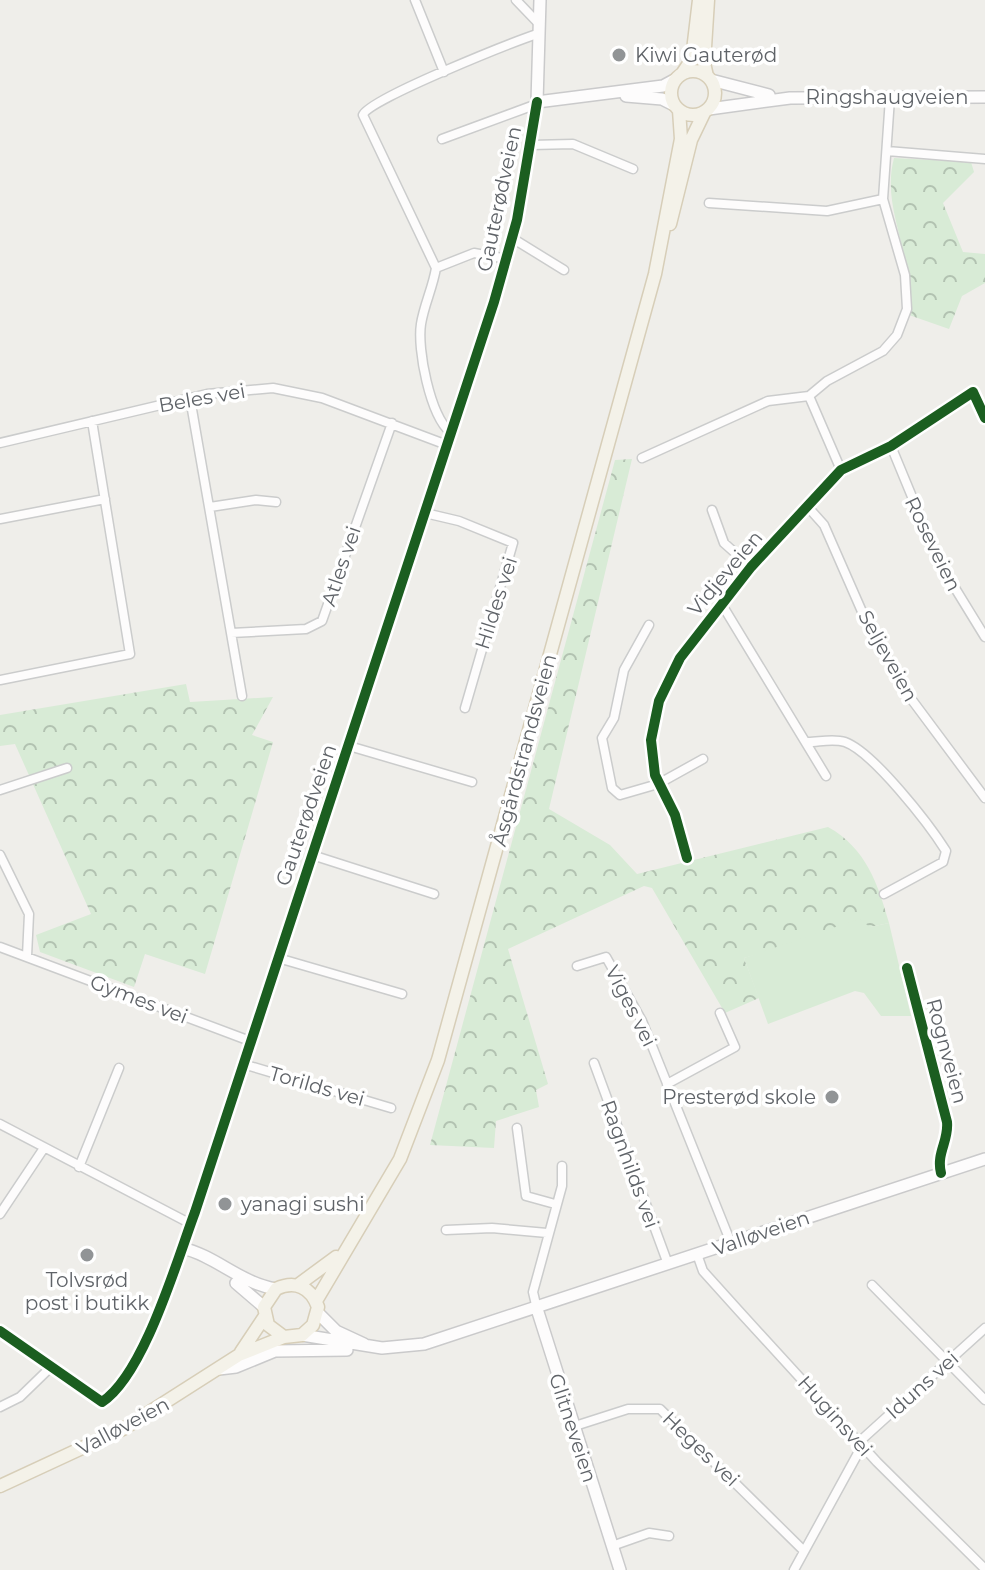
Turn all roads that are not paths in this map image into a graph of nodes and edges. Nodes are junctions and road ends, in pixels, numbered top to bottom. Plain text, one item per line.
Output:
1 (415, 0) edge
2 (516, 0) edge
3 (540, 0) edge
4 (699, 0) edge
5 (708, 0) edge
6 (540, 29) junction
7 (444, 72) junction
8 (679, 76) junction
9 (709, 78) junction
10 (602, 95) junction
11 (985, 97) edge
12 (790, 98) junction
13 (890, 98) junction
14 (537, 103) junction
15 (677, 108) junction
16 (707, 111) junction
17 (442, 139) dead end
18 (531, 145) junction
19 (887, 151) junction
20 (985, 159) edge
21 (633, 169) dead end
22 (883, 199) junction
23 (709, 203) dead end
24 (512, 238) junction
25 (662, 242) junction
26 (507, 259) junction
27 (436, 268) junction
28 (564, 270) dead end
29 (809, 396) junction
30 (190, 398) junction
31 (985, 418) edge
32 (92, 421) junction
33 (392, 423) junction
34 (450, 432) junction
35 (0, 443) edge
36 (447, 445) junction
37 (891, 446) junction
38 (642, 458) dead end
39 (841, 470) junction
40 (105, 499) junction
41 (276, 502) dead end
42 (807, 506) junction
43 (210, 507) junction
44 (712, 510) dead end
45 (425, 513) junction
46 (0, 519) edge
47 (751, 567) junction
48 (721, 603) junction
49 (649, 625) dead end
50 (231, 633) junction
51 (985, 637) edge
52 (0, 680) edge
53 (242, 696) dead end
54 (465, 708) dead end
55 (808, 742) junction
56 (349, 746) junction
57 (703, 759) dead end
58 (67, 768) dead end
59 (826, 776) dead end
60 (472, 782) dead end
61 (658, 784) junction
62 (0, 790) edge
63 (985, 798) edge
64 (0, 855) edge
65 (312, 855) junction
66 (687, 858) dead end
67 (434, 894) dead end
68 (884, 894) dead end
69 (0, 947) edge
70 (27, 956) junction
71 (278, 958) junction
72 (577, 966) dead end
73 (402, 994) dead end
74 (720, 1013) dead end
75 (250, 1041) junction
76 (594, 1063) dead end
77 (243, 1064) junction
78 (119, 1068) dead end
79 (667, 1084) junction
80 (391, 1108) dead end
81 (0, 1124) edge
82 (517, 1128) dead end
83 (44, 1148) junction
84 (985, 1159) edge
85 (562, 1166) dead end
86 (79, 1167) junction
87 (555, 1204) junction
88 (0, 1214) edge
89 (191, 1224) junction
90 (446, 1230) dead end
91 (547, 1233) junction
92 (350, 1243) junction
93 (731, 1243) junction
94 (182, 1248) junction
95 (697, 1254) junction
96 (668, 1264) junction
97 (298, 1285) junction
98 (872, 1285) dead end
99 (276, 1289) junction
100 (317, 1307) junction
101 (537, 1309) junction
102 (264, 1312) junction
103 (985, 1328) edge
104 (2, 1334) edge
105 (302, 1335) junction
106 (284, 1337) junction
107 (368, 1346) junction
108 (382, 1348) junction
109 (239, 1355) junction
110 (948, 1362) junction
111 (52, 1366) junction
112 (219, 1369) junction
113 (985, 1400) edge
114 (0, 1407) edge
115 (575, 1426) junction
116 (862, 1446) junction
117 (0, 1486) edge
118 (669, 1536) dead end
119 (612, 1546) junction
120 (804, 1551) junction
121 (981, 1558) edge
122 (985, 1569) edge
123 (620, 1570) edge
124 (794, 1570) edge

1 - 7 street
2 - 6 street
3 - 6 main road, Gauterødveien
4 - 8 main road, Åsgårdstrandsveien
5 - 9 main road, Åsgårdstrandsveien
6 - 7 street
6 - 14 main road, Gauterødveien
7 - 27 street
8 - 9 main road
8 - 10 main road
8 - 15 main road, Åsgårdstrandsveien
9 - 12 main road, Ringshaugveien
9 - 16 main road, Åsgårdstrandsveien
10 - 14 main road
10 - 15 main road
11 - 13 main road, Ringshaugveien
12 - 13 main road, Ringshaugveien
12 - 16 main road, Ringshaugveien
13 - 19 street
14 - 17 street, Gauterødveien
14 - 18 street, Gauterødveien
15 - 16 main road
15 - 25 main road, Åsgårdstrandsveien
16 - 25 main road, Åsgårdstrandsveien
18 - 21 street, Gauterødveien
18 - 24 street, Gauterødveien
19 - 20 street
19 - 22 street
22 - 23 street
22 - 29 street
24 - 26 street, Gauterødveien
24 - 28 street, Gauterødveien
25 - 92 main road, Åsgårdstrandsveien
26 - 27 street, Gauterødveien
26 - 34 street, Gauterødveien
27 - 34 street
29 - 38 street
29 - 39 street
30 - 32 street, Beles vei
30 - 33 street, Beles vei
30 - 43 street
31 - 37 street, Vidjeveien
32 - 35 street, Beles vei
32 - 40 street
33 - 36 street, Beles vei
33 - 50 street, Atles vei
34 - 36 street, Gauterødveien
36 - 45 street, Gauterødveien
37 - 39 street, Vidjeveien
37 - 51 street, Roseveien
39 - 42 street, Vidjeveien
40 - 46 street
40 - 52 street
41 - 43 street
42 - 47 street, Vidjeveien
42 - 63 street, Seljeveien
43 - 50 street
44 - 47 street, Vidjeveien
45 - 54 street, Hildes vei
45 - 56 street, Gauterødveien
47 - 48 street, Vidjeveien
48 - 55 street, Vidjeveien
48 - 61 street, Vidjeveien
49 - 61 street
50 - 53 street
55 - 59 street, Vidjeveien
55 - 68 street
56 - 60 street
56 - 65 street, Gauterødveien
57 - 61 street
58 - 62 street
61 - 66 street, Vidjeveien
64 - 70 street
65 - 67 street
65 - 71 street, Gauterødveien
69 - 70 street, Gymes vei
70 - 75 street, Gymes vei
71 - 73 street
71 - 75 street, Gauterødveien
72 - 79 street, Viges vei
74 - 79 street
75 - 77 street, Gauterødveien
76 - 96 street, Ragnhilds vei
77 - 80 street, Torilds vei
77 - 89 street, Gauterødveien
78 - 86 street
79 - 93 street, Viges vei
81 - 83 street
82 - 87 street
83 - 86 street
83 - 88 street
84 - 93 main road, Valløveien
85 - 87 street
86 - 89 street
87 - 91 street
89 - 94 street, Gauterødveien
90 - 91 street
91 - 101 street
92 - 97 main road, Åsgårdstrandsveien
92 - 100 main road, Åsgårdstrandsveien
93 - 95 main road, Valløveien
94 - 99 main road
94 - 102 main road
94 - 111 street, Gauterødveien
95 - 96 main road, Valløveien
95 - 116 street, Huginsvei
96 - 101 main road, Valløveien
97 - 99 main road
97 - 100 main road
98 - 110 street
99 - 102 main road
100 - 105 main road
100 - 107 main road, Valløveien
101 - 108 main road, Valløveien
101 - 115 main road, Glitneveien
102 - 106 main road
102 - 109 main road, Valløveien
103 - 110 street, Iduns vei
104 - 111 street, Gauterødveien
105 - 106 main road
105 - 107 main road, Valløveien
106 - 109 main road, Valløveien
107 - 108 main road, Valløveien
108 - 112 main road
109 - 112 main road, Valløveien
110 - 113 street
110 - 116 street, Iduns vei
111 - 114 street
112 - 117 main road, Valløveien
115 - 119 main road, Glitneveien
115 - 120 street, Heges vei
116 - 120 street, Iduns vei
116 - 121 street, Huginsvei
118 - 119 street
119 - 123 main road, Glitneveien
120 - 124 street, Iduns vei
121 - 122 street, Huginsvei

